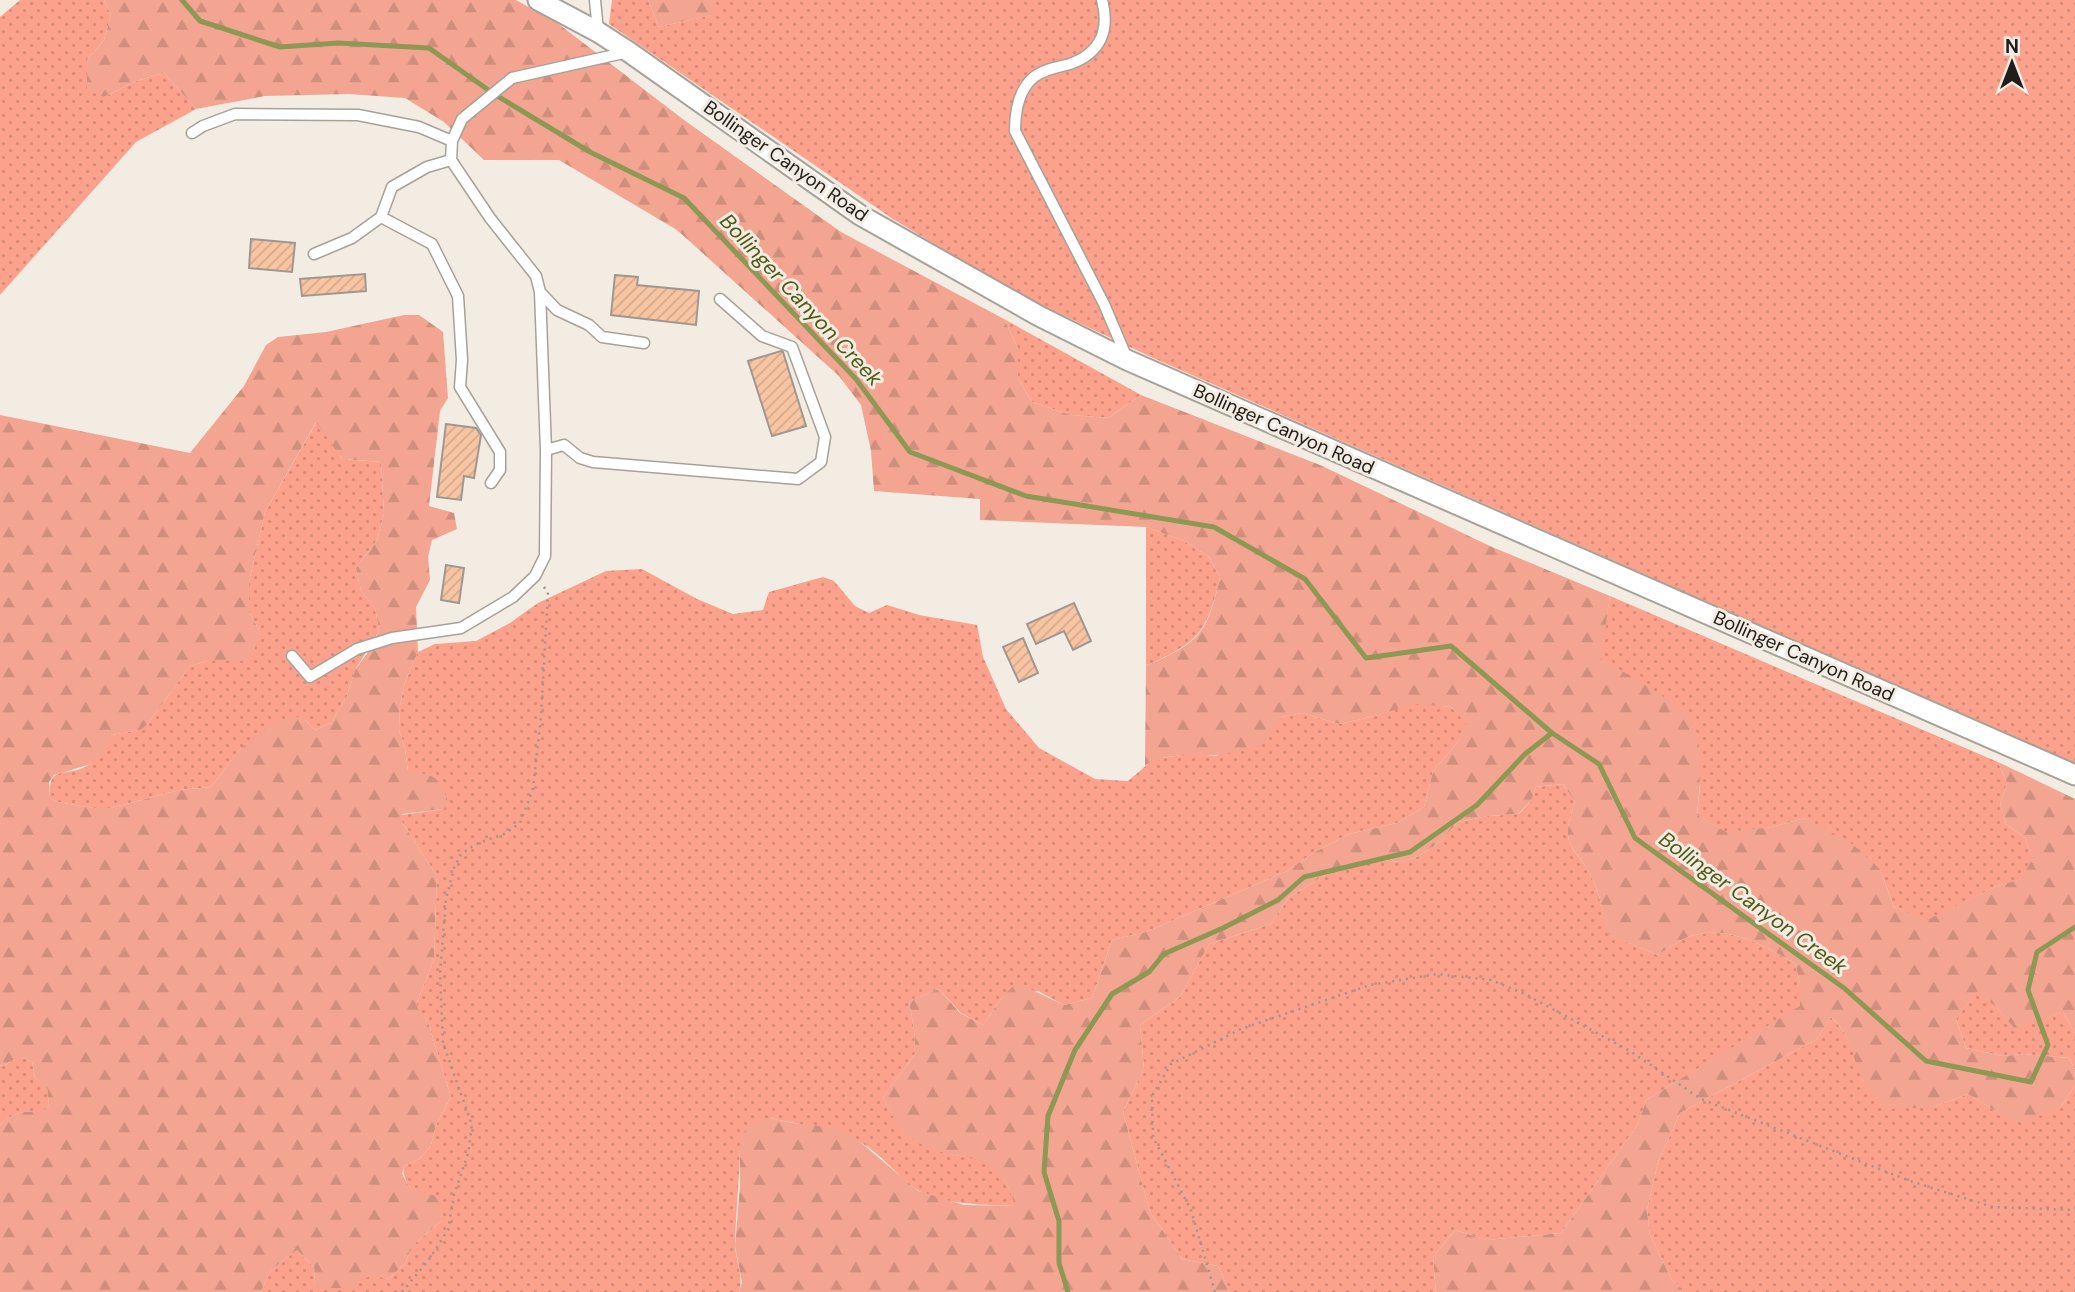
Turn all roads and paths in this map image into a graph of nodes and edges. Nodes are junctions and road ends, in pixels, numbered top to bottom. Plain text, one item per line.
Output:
1 (538, 0) edge
2 (594, 0) edge
3 (1102, 0) edge
4 (598, 32) junction
5 (629, 52) junction
6 (192, 133) dead end
7 (452, 141) junction
8 (451, 160) junction
9 (381, 217) junction
10 (314, 254) dead end
11 (540, 292) junction
12 (720, 299) dead end
13 (644, 343) dead end
14 (1127, 360) junction
15 (546, 450) junction
16 (491, 483) dead end
17 (536, 576) junction
18 (292, 656) dead end
19 (2075, 775) edge
20 (2075, 1210) edge
21 (402, 1292) edge
22 (1215, 1292) edge

1 - 4 street, Bollinger Canyon Road
2 - 4 lane
3 - 14 lane
4 - 5 street, Bollinger Canyon Road
5 - 7 lane
5 - 14 street, Bollinger Canyon Road
6 - 7 lane
7 - 8 lane
8 - 9 lane
8 - 11 lane
9 - 10 lane
9 - 16 lane
11 - 13 lane
11 - 15 lane
12 - 15 lane
14 - 19 street, Bollinger Canyon Road
15 - 17 lane
17 - 18 lane
17 - 21 path
20 - 22 path

